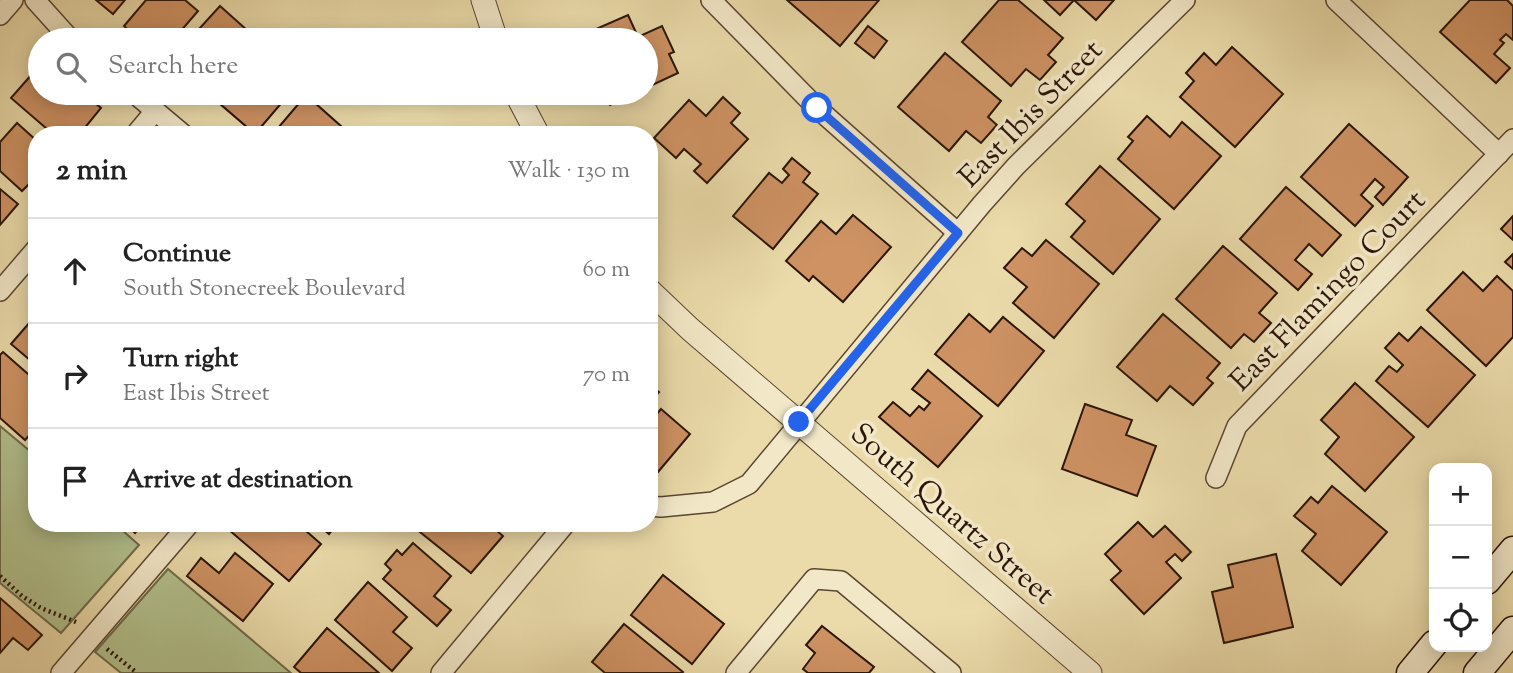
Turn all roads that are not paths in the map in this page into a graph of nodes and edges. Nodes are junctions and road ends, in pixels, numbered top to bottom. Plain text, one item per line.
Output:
1 (13, 0) edge
2 (35, 0) edge
3 (483, 0) edge
4 (711, 0) edge
5 (1185, 0) edge
6 (1336, 0) edge
7 (0, 15) edge
8 (60, 28) edge
9 (492, 28) edge
10 (148, 105) edge
11 (522, 105) edge
12 (155, 111) junction
13 (142, 126) edge
14 (173, 126) edge
15 (532, 126) edge
16 (1513, 139) edge
17 (1499, 154) junction
18 (958, 233) junction
19 (28, 258) edge
20 (0, 291) edge
21 (658, 299) edge
22 (799, 422) junction
23 (1216, 478) dead end
24 (658, 507) edge
25 (182, 532) edge
26 (558, 532) edge
27 (1513, 550) edge
28 (1492, 576) edge
29 (1513, 630) edge
30 (1429, 650) edge
31 (61, 673) edge
32 (440, 673) edge
33 (736, 673) edge
34 (951, 673) edge
35 (1090, 673) edge
36 (1410, 673) edge
37 (1477, 673) edge

1 - 7 street
2 - 8 street
3 - 9 street
4 - 18 street
5 - 18 street, East Ibis Street
6 - 17 street
10 - 12 street
11 - 15 street
12 - 13 street
12 - 14 street
16 - 17 street, East Flamingo Court
17 - 23 street, East Flamingo Court
18 - 22 street, East Ibis Street
19 - 20 street
21 - 22 street, South Quartz Street
22 - 24 street, East Ibis Street
22 - 35 street, South Quartz Street
25 - 31 street
26 - 32 street
27 - 28 main road
29 - 37 main road
30 - 36 main road
33 - 34 street

